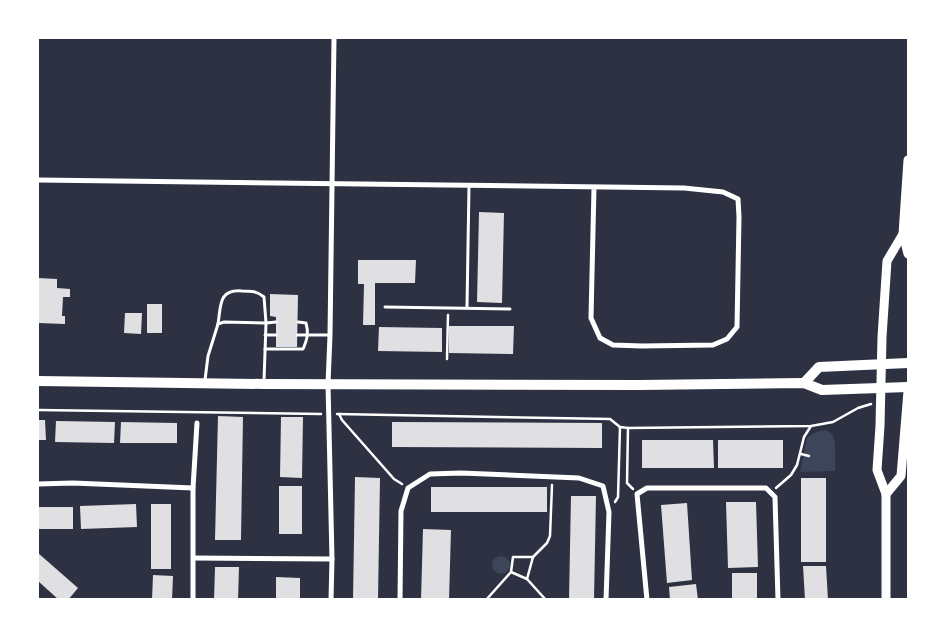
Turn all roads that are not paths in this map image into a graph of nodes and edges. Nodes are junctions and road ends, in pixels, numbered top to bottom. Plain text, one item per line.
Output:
1 (334, 38) edge
2 (908, 160) edge
3 (38, 180) edge
4 (333, 184) junction
5 (468, 186) junction
6 (594, 188) junction
7 (903, 234) junction
8 (908, 254) edge
9 (467, 307) junction
10 (385, 308) dead end
11 (510, 309) dead end
12 (276, 322) dead end
13 (298, 322) dead end
14 (266, 323) junction
15 (218, 324) junction
16 (265, 335) junction
17 (276, 335) dead end
18 (297, 335) dead end
19 (308, 335) junction
20 (330, 335) junction
21 (265, 349) junction
22 (881, 363) junction
23 (908, 363) edge
24 (38, 381) edge
25 (204, 383) junction
26 (804, 383) junction
27 (264, 384) junction
28 (328, 384) junction
29 (880, 388) junction
30 (908, 389) edge
31 (197, 423) dead end
32 (38, 484) edge
33 (193, 488) junction
34 (886, 494) junction
35 (194, 558) junction
36 (332, 559) junction
37 (193, 600) edge
38 (331, 600) edge
39 (400, 600) edge
40 (606, 600) edge
41 (647, 600) edge
42 (778, 600) edge
43 (886, 600) edge

1 - 4 street
2 - 7 main road
3 - 4 street
4 - 5 street
4 - 20 street
5 - 6 street
5 - 9 lane
6 - 6 street
7 - 8 main road
7 - 22 main road
9 - 10 lane
9 - 11 lane
12 - 14 lane
13 - 19 lane
14 - 15 lane
14 - 15 lane
14 - 16 lane
15 - 25 lane
16 - 17 lane
16 - 21 lane
18 - 19 lane
19 - 20 lane
19 - 21 lane
20 - 28 street
21 - 27 lane
22 - 23 main road
22 - 26 main road
22 - 29 main road
24 - 25 main road
25 - 27 main road
26 - 28 main road
26 - 29 main road
27 - 28 main road
28 - 36 street
29 - 30 main road
29 - 34 main road
30 - 34 main road
31 - 33 street
32 - 33 street
33 - 35 street
34 - 43 main road
35 - 36 street
35 - 37 street
36 - 38 street
39 - 40 street
41 - 42 street

